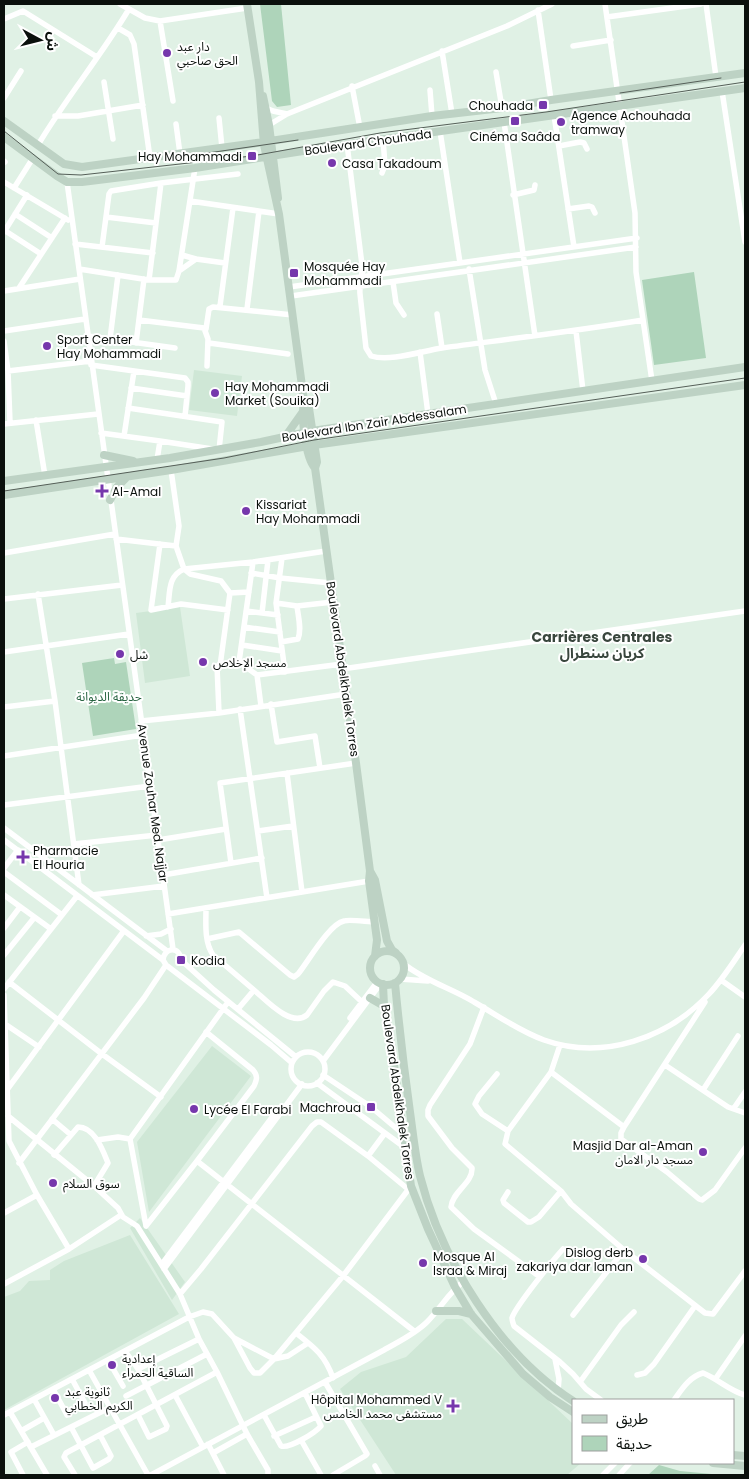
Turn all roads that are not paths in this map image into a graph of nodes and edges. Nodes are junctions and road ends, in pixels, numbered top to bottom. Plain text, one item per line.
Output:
1 (120, 4) edge
2 (552, 4) edge
3 (605, 4) edge
4 (701, 4) edge
5 (706, 4) edge
6 (247, 6) edge
7 (129, 9) junction
8 (538, 10) junction
9 (608, 16) junction
10 (4, 19) edge
11 (160, 21) junction
12 (118, 28) junction
13 (611, 40) junction
14 (574, 46) dead end
15 (442, 51) junction
16 (97, 57) junction
17 (21, 71) dead end
18 (496, 72) dead end
19 (745, 72) edge
20 (716, 77) junction
21 (104, 82) dead end
22 (260, 82) junction
23 (352, 86) junction
24 (745, 88) edge
25 (430, 90) dead end
26 (618, 91) junction
27 (722, 91) junction
28 (4, 98) edge
29 (551, 100) junction
30 (173, 101) dead end
31 (143, 105) junction
32 (620, 106) junction
33 (266, 108) junction
34 (502, 108) junction
35 (108, 111) junction
36 (287, 114) junction
37 (452, 114) junction
38 (554, 115) junction
39 (55, 116) junction
40 (432, 116) junction
41 (219, 118) dead end
42 (4, 120) edge
43 (504, 122) junction
44 (176, 124) dead end
45 (269, 125) junction
46 (360, 128) junction
47 (440, 131) junction
48 (4, 137) edge
49 (113, 139) dead end
50 (383, 139) junction
51 (268, 142) junction
52 (347, 144) junction
53 (38, 145) junction
54 (559, 146) junction
55 (222, 148) junction
56 (587, 149) dead end
57 (180, 154) junction
58 (270, 157) junction
59 (33, 158) junction
60 (150, 158) junction
61 (196, 168) junction
62 (382, 173) dead end
63 (238, 174) dead end
64 (194, 178) junction
65 (67, 182) junction
66 (162, 183) junction
67 (5, 185) edge
68 (535, 185) dead end
69 (14, 188) junction
70 (738, 192) junction
71 (745, 192) edge
72 (514, 195) junction
73 (27, 196) junction
74 (190, 201) junction
75 (233, 208) junction
76 (568, 209) junction
77 (278, 210) junction
78 (259, 211) junction
79 (595, 213) dead end
80 (15, 214) junction
81 (65, 218) junction
82 (106, 218) junction
83 (72, 222) junction
84 (156, 223) junction
85 (4, 231) edge
86 (745, 234) edge
87 (52, 238) junction
88 (636, 238) junction
89 (745, 242) edge
90 (75, 244) junction
91 (102, 247) junction
92 (574, 247) junction
93 (636, 247) junction
94 (153, 253) junction
95 (41, 254) junction
96 (522, 254) junction
97 (182, 255) junction
98 (196, 259) junction
99 (468, 262) junction
100 (524, 262) junction
101 (225, 263) junction
102 (460, 263) junction
103 (79, 269) junction
104 (470, 270) junction
105 (180, 271) junction
106 (118, 275) junction
107 (363, 277) junction
108 (80, 279) junction
109 (147, 279) junction
110 (393, 282) junction
111 (360, 286) junction
112 (289, 287) junction
113 (19, 288) junction
114 (4, 291) edge
115 (291, 296) junction
116 (220, 306) junction
117 (247, 309) junction
118 (404, 314) dead end
119 (437, 314) dead end
120 (293, 315) junction
121 (85, 319) junction
122 (139, 320) junction
123 (643, 320) junction
124 (206, 329) junction
125 (576, 330) junction
126 (4, 331) edge
127 (88, 336) junction
128 (535, 336) junction
129 (110, 339) junction
130 (4, 341) edge
131 (136, 343) junction
132 (208, 343) junction
133 (480, 344) junction
134 (175, 348) dead end
135 (442, 348) junction
136 (420, 352) junction
137 (288, 354) dead end
138 (5, 360) edge
139 (91, 363) junction
140 (207, 366) dead end
141 (745, 367) edge
142 (8, 371) junction
143 (134, 371) junction
144 (652, 381) junction
145 (6, 382) edge
146 (745, 385) edge
147 (131, 388) junction
148 (583, 391) junction
149 (187, 396) junction
150 (304, 401) junction
151 (496, 404) junction
152 (128, 408) junction
153 (302, 413) junction
154 (98, 414) junction
155 (428, 414) junction
156 (185, 416) junction
157 (36, 420) junction
158 (7, 423) edge
159 (308, 431) junction
160 (101, 432) junction
161 (124, 436) junction
162 (286, 437) junction
163 (160, 441) junction
164 (311, 446) junction
165 (219, 450) junction
166 (104, 455) junction
167 (157, 460) junction
168 (138, 462) junction
169 (105, 467) junction
170 (171, 470) junction
171 (45, 476) junction
172 (127, 476) junction
173 (107, 479) junction
174 (4, 481) edge
175 (4, 495) edge
176 (110, 500) junction
177 (115, 536) junction
178 (160, 544) junction
179 (176, 546) junction
180 (326, 551) junction
181 (4, 552) edge
182 (282, 558) junction
183 (268, 560) junction
184 (252, 562) junction
185 (184, 569) junction
186 (251, 573) junction
187 (266, 576) junction
188 (280, 578) junction
189 (331, 583) junction
190 (122, 585) junction
191 (249, 592) junction
192 (38, 594) junction
193 (230, 594) junction
194 (4, 600) edge
195 (333, 602) junction
196 (276, 603) junction
197 (297, 606) junction
198 (168, 607) junction
199 (228, 610) junction
200 (246, 611) junction
201 (745, 612) edge
202 (262, 613) junction
203 (278, 615) junction
204 (244, 627) junction
205 (280, 632) junction
206 (129, 634) junction
207 (281, 642) junction
208 (242, 645) junction
209 (47, 646) junction
210 (282, 651) junction
211 (4, 652) edge
212 (239, 662) junction
213 (220, 666) junction
214 (342, 666) junction
215 (285, 672) junction
216 (257, 675) junction
217 (346, 694) junction
218 (55, 701) junction
219 (272, 704) junction
220 (261, 706) junction
221 (4, 707) edge
222 (240, 709) junction
223 (219, 713) junction
224 (141, 721) junction
225 (143, 735) junction
226 (61, 748) junction
227 (4, 756) edge
228 (356, 763) junction
229 (320, 768) junction
230 (287, 773) junction
231 (250, 778) junction
232 (150, 786) junction
233 (68, 797) junction
234 (4, 805) edge
235 (294, 826) junction
236 (4, 828) edge
237 (226, 829) junction
238 (258, 831) junction
239 (158, 838) junction
240 (4, 840) edge
241 (74, 844) junction
242 (18, 850) junction
243 (262, 858) junction
244 (231, 863) junction
245 (4, 868) edge
246 (370, 871) junction
247 (4, 872) edge
248 (163, 875) junction
249 (369, 881) junction
250 (79, 885) junction
251 (164, 886) junction
252 (302, 892) junction
253 (92, 895) junction
254 (76, 896) junction
255 (5, 897) edge
256 (267, 898) junction
257 (20, 907) junction
258 (206, 908) junction
259 (168, 914) junction
260 (62, 915) junction
261 (34, 918) junction
262 (375, 922) junction
263 (4, 928) edge
264 (51, 929) junction
265 (170, 930) junction
266 (123, 932) junction
267 (146, 936) junction
268 (207, 939) junction
269 (745, 945) edge
270 (170, 950) junction
271 (398, 954) junction
272 (4, 955) edge
273 (375, 956) junction
274 (181, 960) junction
275 (166, 964) junction
276 (404, 964) junction
277 (721, 980) junction
278 (397, 981) junction
279 (432, 981) junction
280 (10, 982) junction
281 (381, 983) junction
282 (4, 989) edge
283 (254, 990) junction
284 (710, 994) junction
285 (4, 995) edge
286 (745, 997) edge
287 (366, 1000) junction
288 (228, 1002) junction
289 (384, 1006) junction
290 (484, 1008) junction
291 (223, 1009) junction
292 (238, 1009) junction
293 (58, 1020) junction
294 (5, 1024) edge
295 (206, 1032) junction
296 (738, 1036) dead end
297 (4, 1039) edge
298 (560, 1045) junction
299 (39, 1047) junction
300 (102, 1054) junction
301 (296, 1057) junction
302 (322, 1059) junction
303 (292, 1063) junction
304 (665, 1065) junction
305 (551, 1072) junction
306 (497, 1074) dead end
307 (323, 1076) junction
308 (317, 1083) junction
309 (300, 1084) junction
310 (703, 1090) junction
311 (6, 1091) edge
312 (745, 1092) edge
313 (161, 1097) junction
314 (734, 1108) junction
315 (745, 1113) edge
316 (8, 1116) junction
317 (52, 1119) junction
318 (624, 1128) junction
319 (508, 1130) junction
320 (385, 1133) junction
321 (403, 1134) junction
322 (71, 1135) junction
323 (130, 1139) junction
324 (414, 1139) junction
325 (36, 1140) junction
326 (97, 1140) junction
327 (6, 1141) edge
328 (404, 1147) junction
329 (745, 1148) edge
330 (415, 1150) junction
331 (54, 1155) junction
332 (368, 1156) junction
333 (197, 1161) junction
334 (19, 1163) junction
335 (226, 1184) junction
336 (94, 1186) junction
337 (410, 1188) junction
338 (561, 1191) junction
339 (508, 1192) dead end
340 (37, 1194) junction
341 (250, 1204) junction
342 (4, 1213) edge
343 (121, 1215) junction
344 (146, 1226) junction
345 (141, 1232) junction
346 (69, 1248) junction
347 (563, 1250) dead end
348 (624, 1250) junction
349 (163, 1267) junction
350 (745, 1271) edge
351 (343, 1276) junction
352 (540, 1277) junction
353 (464, 1281) junction
354 (4, 1284) edge
355 (455, 1287) junction
356 (180, 1294) junction
357 (695, 1306) junction
358 (436, 1311) junction
359 (634, 1312) dead end
360 (471, 1314) junction
361 (572, 1315) dead end
362 (189, 1316) junction
363 (414, 1332) junction
364 (296, 1333) junction
365 (745, 1336) edge
366 (234, 1338) junction
367 (199, 1340) junction
368 (308, 1343) junction
369 (125, 1351) junction
370 (207, 1354) junction
371 (555, 1358) junction
372 (274, 1359) junction
373 (108, 1360) junction
374 (138, 1369) junction
375 (89, 1370) junction
376 (217, 1372) junction
377 (637, 1375) dead end
378 (333, 1378) junction
379 (716, 1378) junction
380 (72, 1379) junction
381 (325, 1382) junction
382 (580, 1382) junction
383 (122, 1386) dead end
384 (146, 1386) junction
385 (53, 1389) junction
386 (558, 1391) junction
387 (305, 1393) junction
388 (175, 1395) junction
389 (745, 1395) edge
390 (126, 1396) dead end
391 (34, 1399) junction
392 (600, 1399) edge
393 (675, 1399) edge
394 (572, 1400) edge
395 (85, 1403) dead end
396 (156, 1405) junction
397 (109, 1408) junction
398 (572, 1411) edge
399 (7, 1413) edge
400 (67, 1415) dead end
401 (138, 1415) junction
402 (264, 1415) junction
403 (316, 1417) junction
404 (44, 1418) junction
405 (119, 1424) junction
406 (243, 1426) junction
407 (71, 1427) junction
408 (21, 1431) junction
409 (100, 1434) junction
410 (247, 1434) junction
411 (54, 1435) junction
412 (274, 1436) junction
413 (301, 1440) junction
414 (30, 1444) junction
415 (80, 1446) junction
416 (205, 1446) junction
417 (213, 1452) junction
418 (614, 1464) edge
419 (629, 1464) edge
420 (723, 1464) edge
421 (374, 1466) dead end
422 (745, 1466) edge
423 (23, 1475) edge
424 (47, 1475) edge
425 (74, 1475) edge
426 (149, 1475) edge
427 (224, 1475) edge
428 (268, 1475) edge
429 (321, 1475) edge
430 (333, 1475) edge
431 (380, 1475) edge
432 (603, 1475) edge
433 (619, 1475) edge

1 - 7 street
2 - 8 street
3 - 9 street
4 - 9 street
5 - 20 street
6 - 11 street
6 - 22 street, Boulevard Abdelkhalek Torres
7 - 11 street
7 - 12 street
8 - 15 street
8 - 29 street
9 - 13 street
10 - 16 street
11 - 30 street
12 - 16 street
12 - 31 street
13 - 14 street
13 - 26 street
15 - 23 street
15 - 37 street
16 - 39 street
17 - 28 street
18 - 34 street
19 - 20 street, Boulevard Chouhada
20 - 26 street, Boulevard Chouhada
21 - 35 street
22 - 33 street, Boulevard Abdelkhalek Torres
22 - 51 street, Boulevard Abdelkhalek Torres
23 - 36 street
23 - 46 street
24 - 27 street, Boulevard Chouhada
25 - 40 street
26 - 29 street, Boulevard Chouhada
26 - 32 street
27 - 32 street, Boulevard Chouhada
27 - 70 street
29 - 34 street, Boulevard Chouhada
31 - 35 street
31 - 60 street
32 - 38 street, Boulevard Chouhada
32 - 88 street
33 - 36 street
33 - 45 street, Boulevard Abdelkhalek Torres
34 - 37 street, Boulevard Chouhada
35 - 39 street
35 - 49 street
36 - 45 street
37 - 40 street, Boulevard Chouhada
38 - 43 street, Boulevard Chouhada
38 - 54 street
39 - 53 street
40 - 46 street, Boulevard Chouhada
41 - 55 street
42 - 53 street, Boulevard Chouhada
43 - 47 street, Boulevard Chouhada
43 - 72 street
44 - 57 street
45 - 51 street, Boulevard Abdelkhalek Torres
46 - 51 street, Boulevard Chouhada
47 - 50 street, Boulevard Chouhada
47 - 102 street
48 - 59 street
50 - 52 street, Boulevard Chouhada
50 - 62 street
51 - 55 street, Boulevard Chouhada
51 - 58 street, Boulevard Abdelkhalek Torres
52 - 58 street, Boulevard Chouhada
52 - 107 street
53 - 60 street, Boulevard Chouhada
54 - 56 street
54 - 76 street
55 - 57 street, Boulevard Chouhada
57 - 60 street, Boulevard Chouhada
58 - 61 street, Boulevard Chouhada
58 - 77 street, Boulevard Abdelkhalek Torres
59 - 65 street
59 - 69 street
61 - 64 street
61 - 65 street, Boulevard Chouhada
63 - 64 street
64 - 66 street
64 - 74 street
65 - 83 street, Avenue Zouhar Med. Najjar
66 - 82 street
66 - 84 street
67 - 69 street
68 - 72 street
69 - 73 street
70 - 71 street
70 - 86 street
72 - 96 street
73 - 80 street
73 - 81 street
74 - 75 street
74 - 97 street
75 - 78 street
75 - 101 street
76 - 79 street
76 - 92 street
77 - 78 street
77 - 112 street, Boulevard Abdelkhalek Torres
78 - 117 street
80 - 85 street
80 - 87 street
81 - 83 street
81 - 87 street
82 - 84 street
82 - 91 street
83 - 90 street, Avenue Zouhar Med. Najjar
84 - 94 street
85 - 95 street
86 - 89 street
87 - 95 street
88 - 92 street
88 - 93 street
90 - 91 street
90 - 103 street, Avenue Zouhar Med. Najjar
91 - 94 street
92 - 96 street
93 - 100 street
93 - 123 street
94 - 109 street
95 - 113 street
96 - 99 street
96 - 100 street
97 - 98 street
97 - 105 street
98 - 101 street
98 - 105 street
99 - 102 street
99 - 104 street
100 - 104 street
100 - 128 street
101 - 116 street
102 - 107 street
103 - 106 street
103 - 108 street, Avenue Zouhar Med. Najjar
104 - 110 street
104 - 133 street
105 - 109 street
106 - 109 street
106 - 129 street
107 - 111 street
107 - 112 street
108 - 113 street
108 - 121 street, Avenue Zouhar Med. Najjar
109 - 122 street
110 - 111 street
110 - 118 street
111 - 115 street
111 - 136 street
112 - 115 street, Boulevard Abdelkhalek Torres
113 - 114 street
115 - 120 street, Boulevard Abdelkhalek Torres
116 - 117 street
116 - 124 street
117 - 120 street
119 - 135 street
120 - 150 street, Boulevard Abdelkhalek Torres
121 - 126 street
121 - 127 street, Avenue Zouhar Med. Najjar
122 - 124 street
122 - 131 street
123 - 125 street
123 - 144 street
124 - 132 street
125 - 128 street
125 - 148 street
127 - 129 street
127 - 139 street, Avenue Zouhar Med. Najjar
128 - 133 street
129 - 131 street
130 - 138 street
131 - 134 street
132 - 137 street
132 - 140 street
133 - 135 street
133 - 151 street
135 - 136 street
136 - 155 street
138 - 142 street
139 - 142 street
139 - 143 street
139 - 154 street, Avenue Zouhar Med. Najjar
141 - 144 street, Boulevard Ibn Zair Abdessalam
142 - 145 street
143 - 147 street
143 - 149 street
144 - 148 street, Boulevard Ibn Zair Abdessalam
145 - 158 street
146 - 164 street, Boulevard Ibn Zair Abdessalam
147 - 149 street
147 - 152 street
148 - 151 street, Boulevard Ibn Zair Abdessalam
149 - 156 street
150 - 153 street, Boulevard Abdelkhalek Torres
150 - 159 street, Boulevard Abdelkhalek Torres
151 - 155 street, Boulevard Ibn Zair Abdessalam
152 - 156 street
152 - 161 street
153 - 159 street, Boulevard Abdelkhalek Torres
153 - 162 street
154 - 157 street
154 - 160 street, Avenue Zouhar Med. Najjar
155 - 159 street, Boulevard Ibn Zair Abdessalam
156 - 165 street
157 - 158 street
157 - 171 street
159 - 162 street, Boulevard Ibn Zair Abdessalam
159 - 164 street, Boulevard Abdelkhalek Torres
160 - 161 street
160 - 166 street, Avenue Zouhar Med. Najjar
161 - 163 street
162 - 165 street, Boulevard Ibn Zair Abdessalam
163 - 165 street
163 - 167 street
164 - 170 street, Boulevard Ibn Zair Abdessalam
164 - 180 street, Boulevard Abdelkhalek Torres
165 - 167 street, Boulevard Ibn Zair Abdessalam
166 - 168 street
166 - 169 street, Avenue Zouhar Med. Najjar
167 - 168 street, Boulevard Ibn Zair Abdessalam
168 - 169 street, Boulevard Ibn Zair Abdessalam
169 - 171 street, Boulevard Ibn Zair Abdessalam
169 - 173 street, Avenue Zouhar Med. Najjar
170 - 172 street, Boulevard Ibn Zair Abdessalam
170 - 179 street
171 - 174 street, Boulevard Ibn Zair Abdessalam
172 - 173 street, Boulevard Ibn Zair Abdessalam
172 - 176 street
173 - 175 street, Boulevard Ibn Zair Abdessalam
173 - 176 street, Avenue Zouhar Med. Najjar
176 - 177 street, Avenue Zouhar Med. Najjar
177 - 178 street
177 - 181 street
177 - 190 street, Avenue Zouhar Med. Najjar
178 - 179 street
178 - 198 street
179 - 185 street
180 - 182 street
180 - 189 street, Boulevard Abdelkhalek Torres
182 - 183 street
182 - 188 street
183 - 184 street
183 - 187 street
184 - 185 street
184 - 186 street
185 - 193 street
185 - 198 street
186 - 187 street
186 - 191 street
187 - 188 street
187 - 202 street
188 - 189 street
188 - 196 street
189 - 195 street, Boulevard Abdelkhalek Torres
190 - 192 street
190 - 206 street, Avenue Zouhar Med. Najjar
191 - 193 street
191 - 200 street
192 - 194 street
192 - 209 street
193 - 199 street
195 - 197 street
195 - 214 street, Boulevard Abdelkhalek Torres
196 - 197 street
196 - 203 street
197 - 207 street
198 - 199 street
199 - 213 street
200 - 202 street
200 - 204 street
201 - 214 street
202 - 203 street
203 - 205 street
204 - 205 street
204 - 208 street
205 - 207 street
206 - 209 street
206 - 224 street, Avenue Zouhar Med. Najjar
207 - 210 street
208 - 210 street
208 - 212 street
209 - 211 street
209 - 218 street
210 - 215 street
212 - 213 street
212 - 216 street
213 - 223 street
214 - 215 street
214 - 217 street, Boulevard Abdelkhalek Torres
215 - 216 street
216 - 220 street
217 - 219 street
217 - 228 street, Boulevard Abdelkhalek Torres
218 - 221 street
218 - 226 street
219 - 220 street
219 - 229 street
220 - 222 street
222 - 223 street
222 - 231 street
223 - 224 street
224 - 225 street, Avenue Zouhar Med. Najjar
225 - 226 street
225 - 232 street, Avenue Zouhar Med. Najjar
226 - 227 street
226 - 233 street
228 - 229 street
228 - 246 street, Boulevard Abdelkhalek Torres
229 - 230 street
230 - 231 street
230 - 235 street
231 - 237 street
231 - 238 street
232 - 233 street
232 - 239 street, Avenue Zouhar Med. Najjar
233 - 234 street
233 - 241 street
235 - 238 street
235 - 252 street
236 - 250 street
237 - 239 street
237 - 244 street
238 - 243 street
239 - 241 street
239 - 248 street, Avenue Zouhar Med. Najjar
240 - 242 street
241 - 250 street
242 - 245 street
242 - 254 street
243 - 244 street
243 - 256 street
244 - 248 street
246 - 249 street, Boulevard Abdelkhalek Torres
246 - 271 street, Boulevard Abdelkhalek Torres
247 - 260 street
248 - 251 street, Avenue Zouhar Med. Najjar
249 - 252 street
249 - 262 street, Boulevard Abdelkhalek Torres
250 - 253 street
251 - 253 street
251 - 259 street, Avenue Zouhar Med. Najjar
252 - 256 street
253 - 267 street
254 - 260 street
254 - 266 street
255 - 257 street
256 - 258 street
257 - 261 street
257 - 263 street
258 - 259 street
258 - 268 street
259 - 265 street, Avenue Zouhar Med. Najjar
260 - 264 street
261 - 264 street
261 - 272 street
262 - 268 street
262 - 273 street, Boulevard Abdelkhalek Torres
264 - 280 street
265 - 267 street
265 - 270 street, Avenue Zouhar Med. Najjar
266 - 275 street
266 - 293 street
267 - 270 street
268 - 283 street
269 - 277 street
270 - 274 street
270 - 275 street
271 - 273 street
271 - 276 street
273 - 281 street
274 - 275 street
274 - 288 street
275 - 291 street
275 - 300 street
276 - 278 street
276 - 279 street
277 - 284 street
277 - 286 street
278 - 279 street
278 - 281 street
278 - 324 street, Boulevard Abdelkhalek Torres
279 - 290 street
280 - 282 street
280 - 293 street
281 - 287 street
281 - 289 street, Boulevard Abdelkhalek Torres
283 - 287 street
283 - 292 street
284 - 298 street
284 - 304 street
285 - 294 street
287 - 289 street
287 - 302 street
288 - 291 street
288 - 292 street
289 - 321 street, Boulevard Abdelkhalek Torres
290 - 298 street
290 - 352 street
291 - 295 street
291 - 303 street
292 - 301 street
293 - 299 street
293 - 300 street
294 - 297 street
294 - 299 street
295 - 313 street
295 - 333 street
296 - 310 street
297 - 311 street
298 - 305 street
299 - 311 street
300 - 313 street
300 - 317 street
301 - 302 street
301 - 303 street
302 - 307 street
303 - 309 street
304 - 310 street
304 - 318 street
305 - 318 street
305 - 319 street
306 - 319 street
307 - 308 street
307 - 321 street
308 - 309 street
308 - 320 street
309 - 335 street
310 - 314 street
311 - 316 street
312 - 314 street
313 - 323 street
314 - 315 street
316 - 325 street
316 - 327 street
317 - 322 street
317 - 325 street
318 - 329 street
319 - 338 street
320 - 328 street
320 - 332 street
321 - 324 street
321 - 328 street, Boulevard Abdelkhalek Torres
322 - 326 street
322 - 331 street
323 - 326 street
323 - 344 street
324 - 330 street, Boulevard Abdelkhalek Torres
325 - 331 street
325 - 334 street
326 - 336 street
327 - 334 street
328 - 330 street
328 - 337 street, Boulevard Abdelkhalek Torres
330 - 353 street, Boulevard Abdelkhalek Torres
331 - 336 street
332 - 337 street
332 - 341 street
333 - 335 street
333 - 344 street
334 - 340 street
335 - 341 street
335 - 349 street
336 - 343 street
337 - 351 street
337 - 355 street, Boulevard Abdelkhalek Torres
338 - 339 street
338 - 348 street
340 - 342 street
340 - 346 street
341 - 351 street
341 - 356 street
343 - 345 street
343 - 346 street
344 - 345 street
345 - 349 street
346 - 354 street
347 - 352 street
348 - 357 street
348 - 361 street
349 - 356 street
350 - 357 street
351 - 363 street
351 - 364 street
352 - 371 street
353 - 355 street
353 - 386 street, Boulevard Abdelkhalek Torres
355 - 358 street
355 - 360 street, Boulevard Abdelkhalek Torres
356 - 362 street
357 - 377 street
358 - 360 street
358 - 363 street
359 - 382 street
360 - 398 street, Boulevard Abdelkhalek Torres
362 - 366 street
362 - 367 street
362 - 369 street
363 - 378 street
364 - 368 street
364 - 372 street
365 - 379 street
366 - 372 street
366 - 372 street
367 - 370 street
367 - 374 street
368 - 372 street
368 - 378 street
369 - 373 street
369 - 374 street
370 - 376 street
370 - 384 street
371 - 382 street
371 - 386 street
373 - 375 street
373 - 383 street
374 - 384 street
375 - 380 street
375 - 397 street
376 - 388 street
376 - 406 street
378 - 381 street
379 - 389 street
379 - 393 street
380 - 385 street
380 - 395 street
381 - 387 street
381 - 430 street
382 - 392 street
384 - 390 street
384 - 396 street
385 - 391 street
385 - 400 street
386 - 394 street, Boulevard Abdelkhalek Torres
387 - 402 street
387 - 403 street
388 - 396 street
388 - 416 street
391 - 399 street
391 - 404 street
396 - 401 street
396 - 401 street
397 - 405 street
397 - 407 street
399 - 408 street
401 - 405 street
402 - 406 street
402 - 412 street
403 - 412 street
403 - 413 street
404 - 408 street
404 - 411 street
405 - 409 street
405 - 426 street
406 - 410 street
406 - 416 street
407 - 411 street
407 - 415 street
408 - 414 street
409 - 415 street
409 - 415 street
410 - 417 street
410 - 428 street
411 - 414 street
412 - 413 street
413 - 429 street
414 - 423 street
414 - 424 street
415 - 425 street
416 - 417 street
416 - 426 street
417 - 427 street
418 - 432 street
419 - 433 street
420 - 422 street
421 - 431 street

